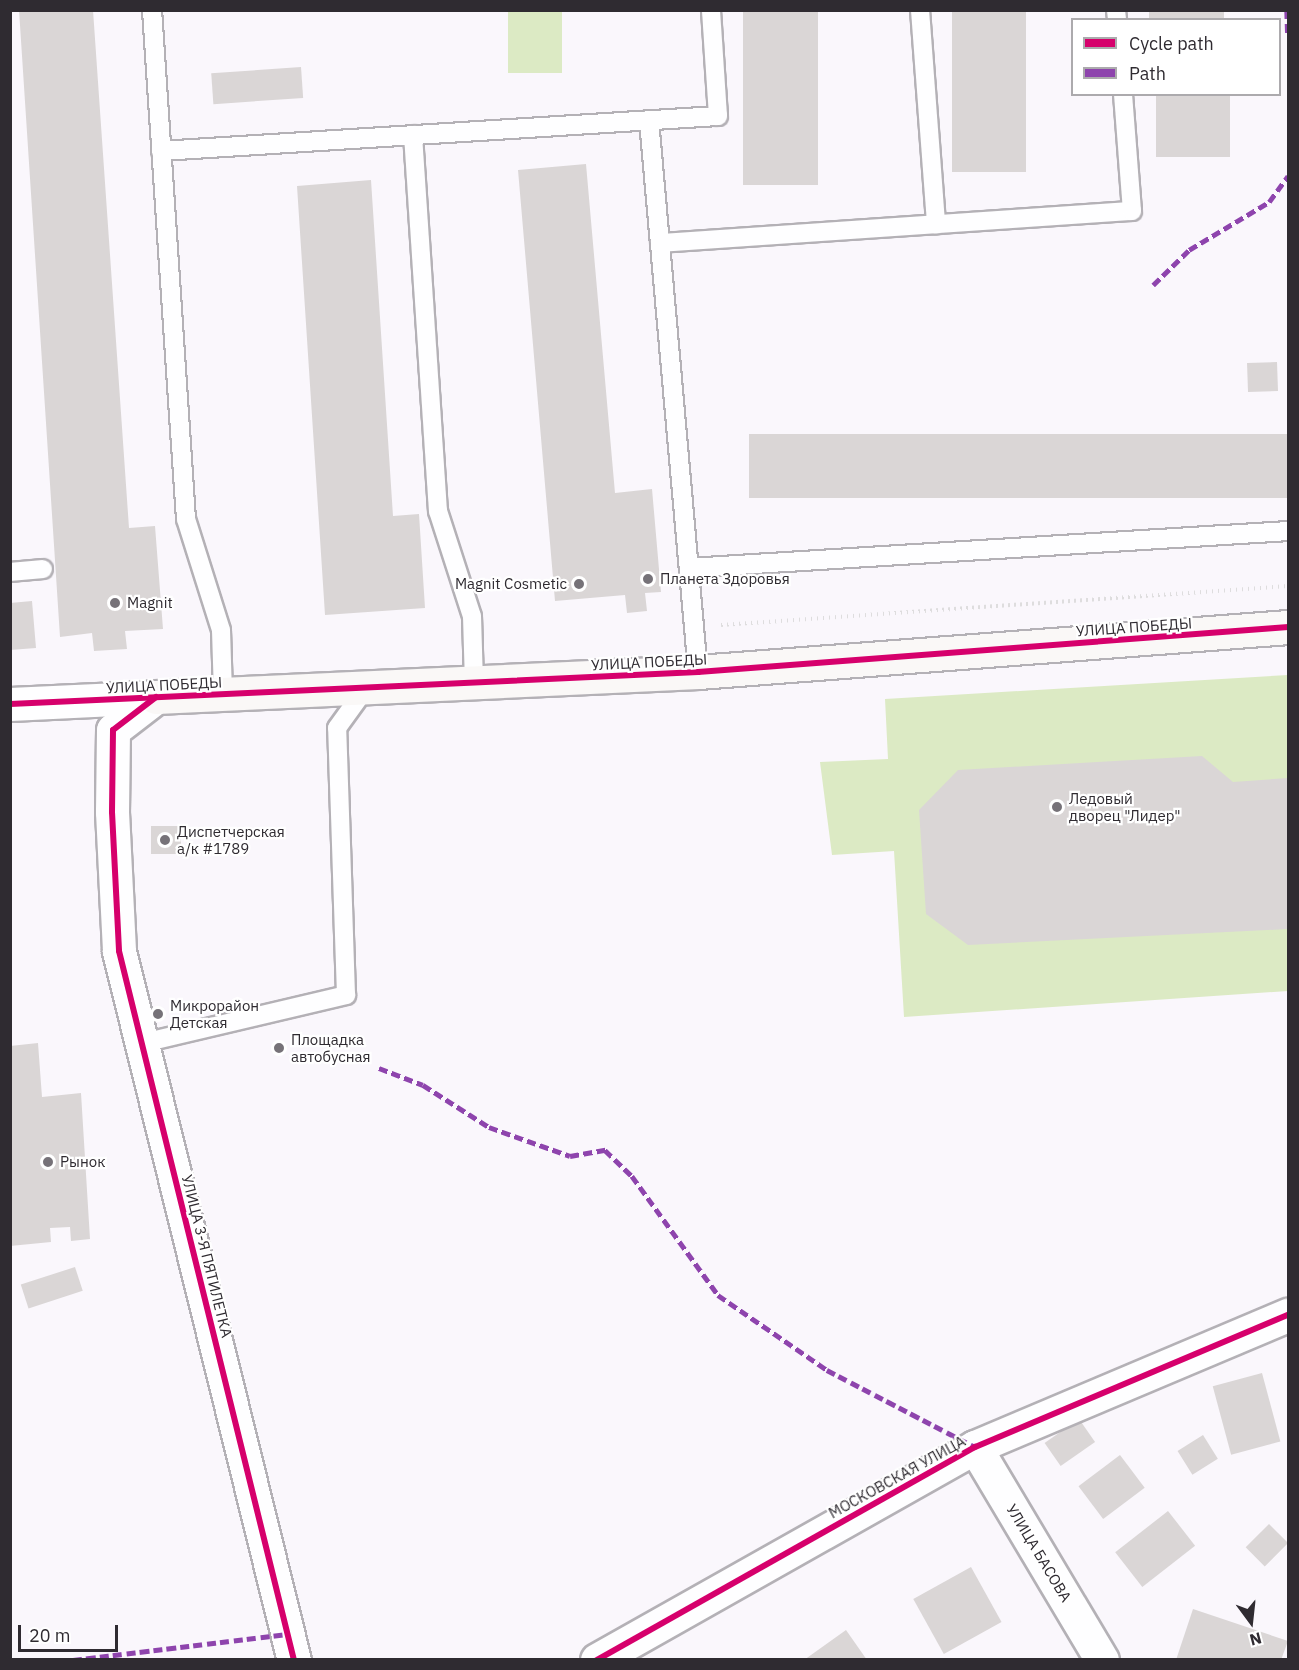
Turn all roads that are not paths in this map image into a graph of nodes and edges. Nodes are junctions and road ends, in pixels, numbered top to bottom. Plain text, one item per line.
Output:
1 (152, 10) edge
2 (711, 10) edge
3 (920, 10) edge
4 (1123, 96) edge
5 (649, 120) junction
6 (413, 135) junction
7 (161, 152) junction
8 (936, 224) junction
9 (660, 243) junction
10 (1288, 531) edge
11 (689, 568) junction
12 (43, 569) dead end
13 (10, 572) edge
14 (1288, 627) edge
15 (698, 672) junction
16 (474, 683) junction
17 (366, 688) junction
18 (223, 694) junction
19 (156, 697) junction
20 (10, 704) edge
21 (139, 1044) junction
22 (1288, 1315) edge
23 (975, 1447) junction
24 (294, 1659) edge
25 (597, 1659) edge
26 (1102, 1659) edge

1 - 7 lane
2 - 5 lane
3 - 8 lane
4 - 8 lane
5 - 6 lane
5 - 9 lane
6 - 7 lane
6 - 16 lane
7 - 18 lane
8 - 9 lane
9 - 11 lane
10 - 11 lane
11 - 15 lane
12 - 13 lane
14 - 15 street, УЛИЦА ПОБЕДЫ
15 - 16 street, УЛИЦА ПОБЕДЫ
16 - 17 street, УЛИЦА ПОБЕДЫ
17 - 18 street, УЛИЦА ПОБЕДЫ
17 - 21 lane
18 - 19 street, УЛИЦА ПОБЕДЫ
19 - 20 street, УЛИЦА ПОБЕДЫ
19 - 21 street, УЛИЦА 3-Я ПЯТИЛЕТКА
21 - 24 street, УЛИЦА 3-Я ПЯТИЛЕТКА
22 - 23 street, МОСКОВСКАЯ УЛИЦА
23 - 25 street, МОСКОВСКАЯ УЛИЦА
23 - 26 street, УЛИЦА БАСОВА

